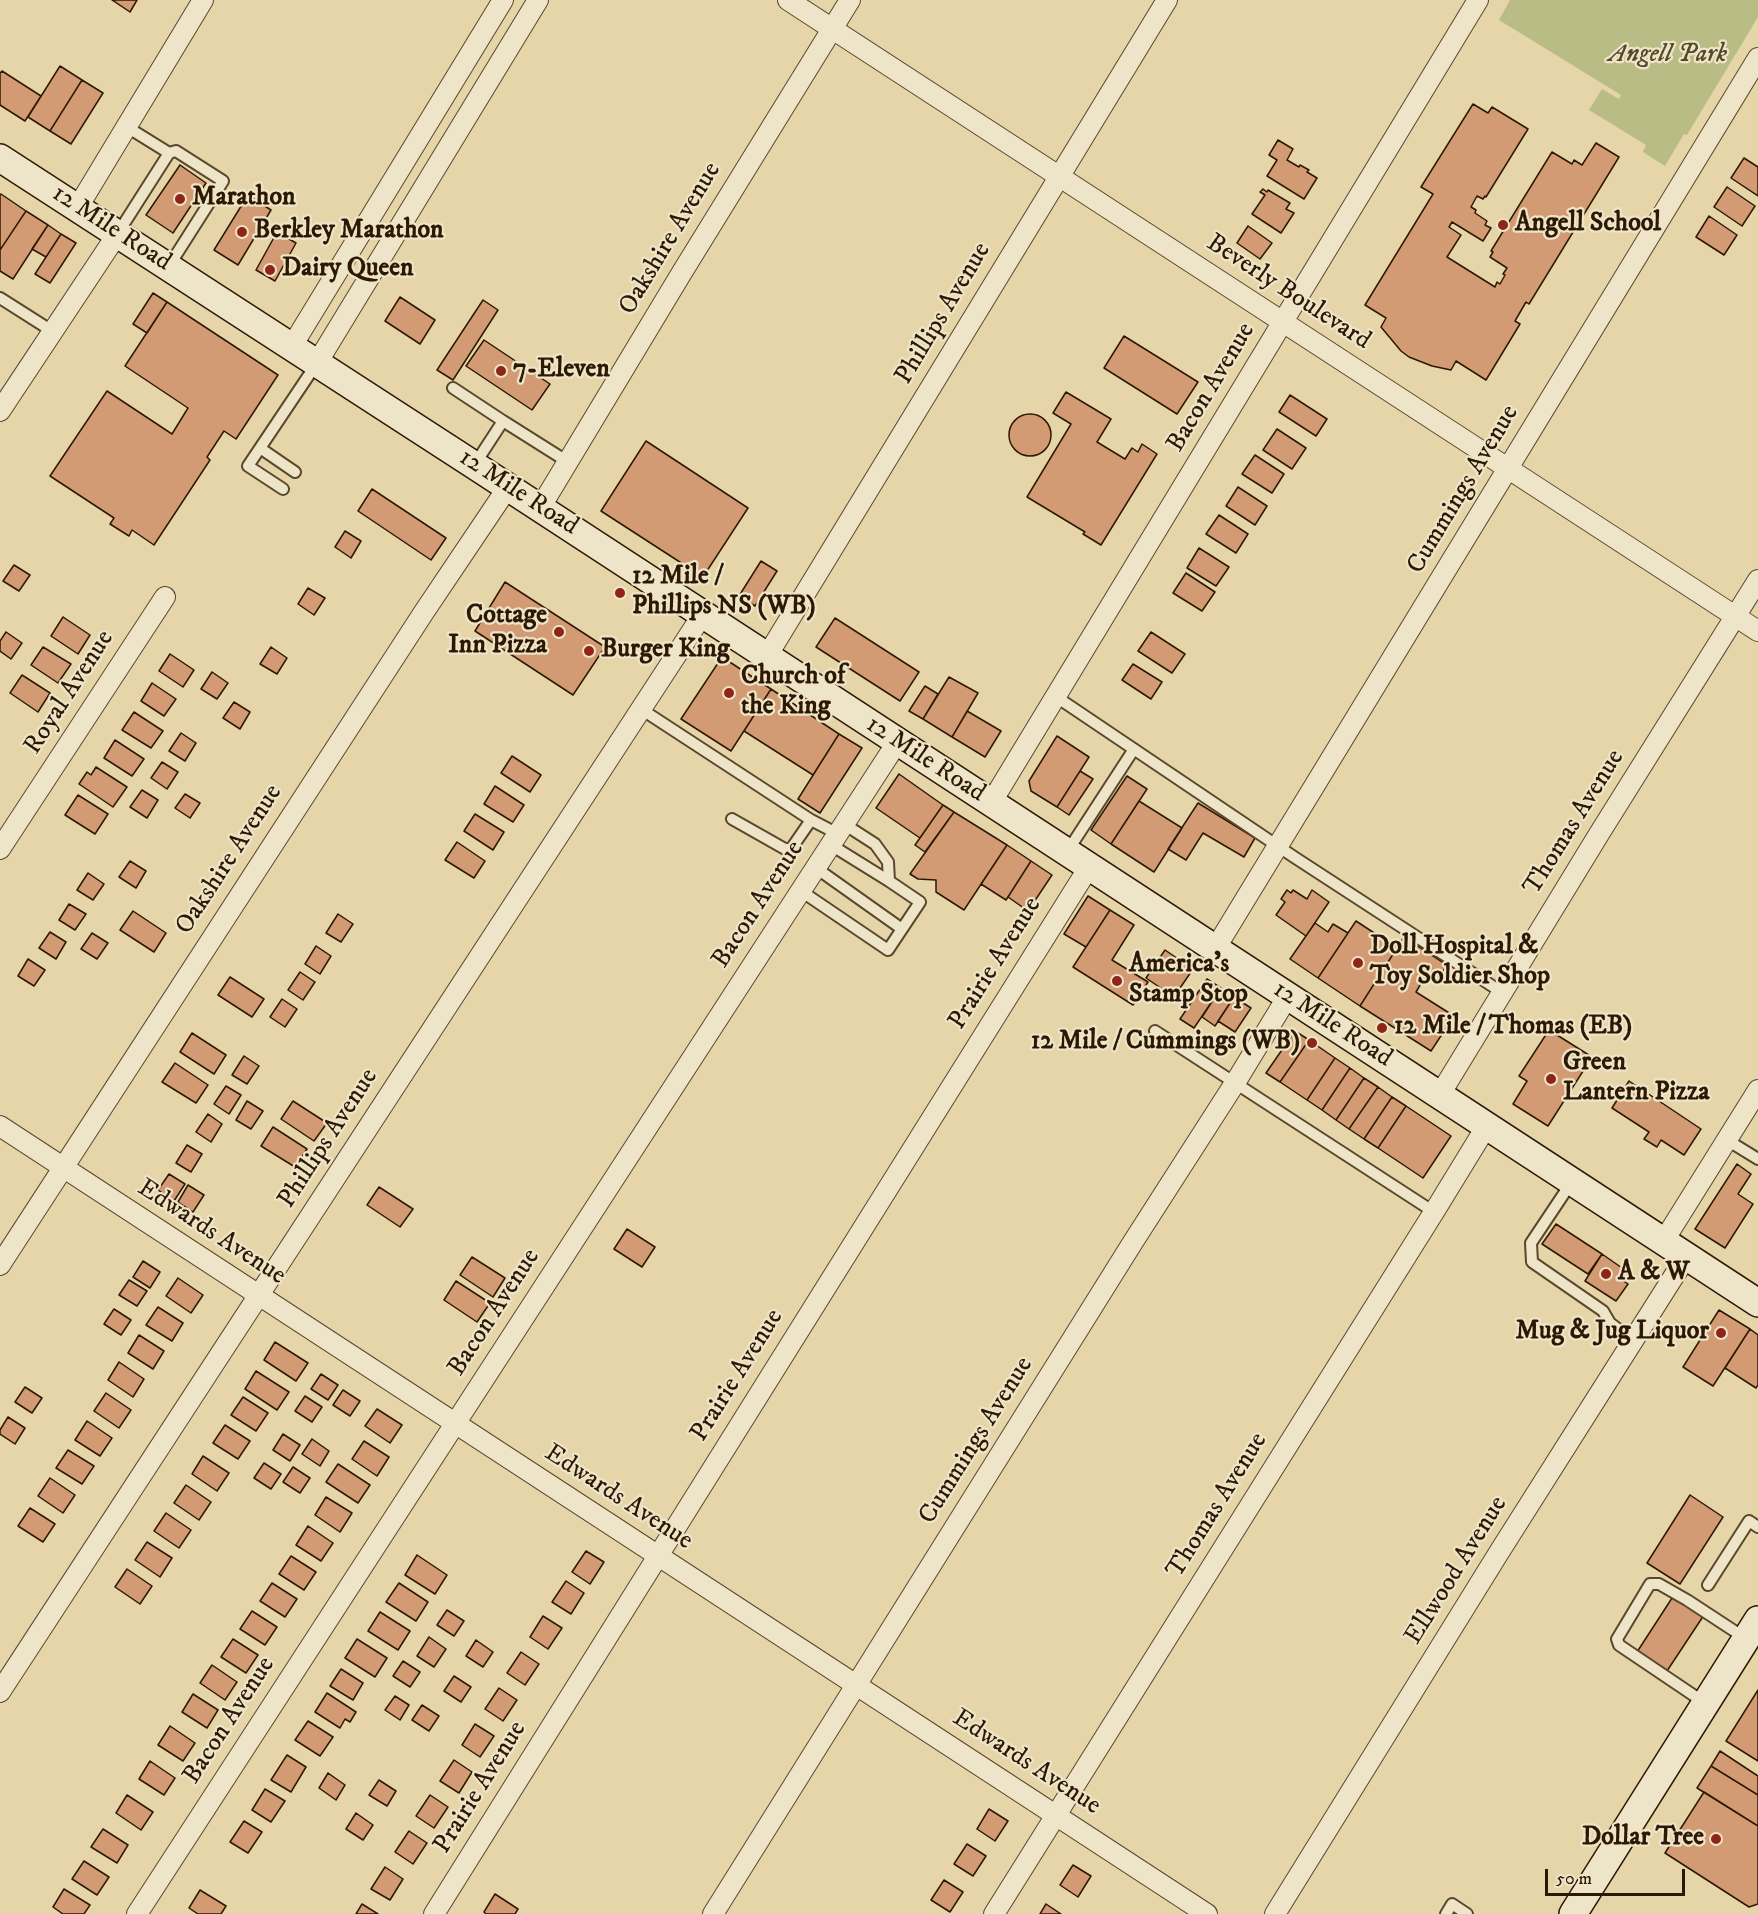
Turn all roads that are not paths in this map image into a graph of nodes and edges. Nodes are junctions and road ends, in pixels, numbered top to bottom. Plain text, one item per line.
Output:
1 (204, 0) edge
2 (503, 0) edge
3 (538, 0) edge
4 (788, 0) edge
5 (850, 0) edge
6 (1167, 0) edge
7 (1479, 0) edge
8 (832, 29) junction
9 (1758, 58) edge
10 (431, 117) junction
11 (128, 127) junction
12 (456, 134) junction
13 (168, 153) junction
14 (0, 158) edge
15 (1060, 176) junction
16 (78, 207) junction
17 (118, 233) junction
18 (169, 266) junction
19 (0, 298) edge
20 (1284, 322) junction
21 (52, 331) junction
22 (292, 346) junction
23 (317, 363) junction
24 (453, 388) dead end
25 (0, 411) edge
26 (503, 421) junction
27 (260, 448) junction
28 (567, 462) junction
29 (474, 465) junction
30 (1508, 470) junction
31 (295, 471) dead end
32 (508, 487) junction
33 (283, 489) dead end
34 (540, 508) junction
35 (1758, 580) edge
36 (165, 597) dead end
37 (703, 614) junction
38 (1736, 617) junction
39 (1758, 631) edge
40 (767, 656) junction
41 (1055, 696) junction
42 (641, 709) junction
43 (898, 741) junction
44 (1134, 749) junction
45 (991, 803) junction
46 (732, 819) dead end
47 (811, 820) junction
48 (838, 834) junction
49 (1278, 845) junction
50 (0, 849) edge
51 (1078, 860) junction
52 (816, 868) junction
53 (889, 881) junction
54 (801, 891) junction
55 (902, 929) junction
56 (1215, 949) junction
57 (1503, 993) junction
58 (1288, 996) junction
59 (1155, 1031) dead end
60 (1235, 1083) junction
61 (1758, 1090) edge
62 (1439, 1096) junction
63 (0, 1126) edge
64 (1486, 1126) junction
65 (1727, 1140) junction
66 (1758, 1159) edge
67 (63, 1167) junction
68 (1571, 1182) junction
69 (1434, 1212) junction
70 (1663, 1242) junction
71 (1686, 1257) junction
72 (0, 1264) edge
73 (259, 1297) junction
74 (1758, 1303) edge
75 (1634, 1341) junction
76 (456, 1424) junction
77 (1758, 1527) edge
78 (658, 1556) junction
79 (1708, 1585) dead end
80 (1749, 1638) edge
81 (856, 1684) junction
82 (0, 1692) edge
83 (1705, 1703) junction
84 (1057, 1815) junction
85 (137, 1914) edge
86 (434, 1914) edge
87 (713, 1914) edge
88 (994, 1914) edge
89 (1207, 1914) edge
90 (1275, 1914) edge
91 (1446, 1914) edge
92 (1467, 1914) edge
93 (1573, 1914) edge

1 - 11 street
2 - 10 street
3 - 12 street
4 - 8 street, Beverly Boulevard
5 - 8 street, Oakshire Avenue
6 - 15 street, Phillips Avenue
7 - 20 street, Bacon Avenue
8 - 15 street, Beverly Boulevard
8 - 28 street, Oakshire Avenue
9 - 30 street, Cummings Avenue
10 - 12 street
10 - 22 street
11 - 13 lane
11 - 16 street
12 - 23 street
13 - 17 lane
13 - 18 lane
14 - 16 main road, 12 Mile Road
15 - 20 street, Beverly Boulevard
15 - 40 street, Phillips Avenue
16 - 17 main road, 12 Mile Road
17 - 18 main road, 12 Mile Road
17 - 21 street
18 - 22 main road, 12 Mile Road
19 - 21 lane
20 - 30 street, Beverly Boulevard
20 - 41 street, Bacon Avenue
21 - 25 street
22 - 23 main road, 12 Mile Road
23 - 27 lane
23 - 29 main road, 12 Mile Road
24 - 26 lane
26 - 28 lane
26 - 29 lane
27 - 31 lane
27 - 33 lane
28 - 34 street, Oakshire Avenue
29 - 32 main road, 12 Mile Road
30 - 38 street, Beverly Boulevard
30 - 49 street, Cummings Avenue
32 - 34 main road, 12 Mile Road
32 - 67 street, Oakshire Avenue
34 - 37 main road, 12 Mile Road
35 - 38 street, Thomas Avenue
36 - 50 street, Royal Avenue
37 - 40 main road, 12 Mile Road
37 - 42 street, Phillips Avenue
38 - 39 street, Beverly Boulevard
38 - 57 street, Thomas Avenue
40 - 43 main road, 12 Mile Road
41 - 44 lane
41 - 45 street, Bacon Avenue
42 - 47 lane
42 - 73 street, Phillips Avenue
43 - 45 main road, 12 Mile Road
43 - 48 street, Bacon Avenue
44 - 49 lane
44 - 51 lane
45 - 51 main road, 12 Mile Road
46 - 47 lane
47 - 48 lane
48 - 52 street, Bacon Avenue
48 - 53 lane
48 - 53 lane
49 - 56 street, Cummings Avenue
49 - 57 lane
51 - 56 main road, 12 Mile Road
51 - 78 street, Prairie Avenue
52 - 54 street, Bacon Avenue
52 - 55 lane
53 - 55 lane
54 - 55 lane
54 - 76 street, Bacon Avenue
56 - 58 main road, 12 Mile Road
57 - 62 street, Thomas Avenue
58 - 60 street, Cummings Avenue
58 - 62 main road, 12 Mile Road
59 - 60 lane
60 - 69 lane
60 - 81 street, Cummings Avenue
61 - 65 street
62 - 64 main road, 12 Mile Road
63 - 67 street, Edwards Avenue
64 - 68 main road, 12 Mile Road
64 - 69 street, Thomas Avenue
65 - 66 lane
65 - 70 street
67 - 72 street, Oakshire Avenue
67 - 73 street, Edwards Avenue
68 - 70 main road, 12 Mile Road
68 - 75 lane
69 - 84 street, Thomas Avenue
70 - 71 main road, 12 Mile Road
71 - 74 main road, 12 Mile Road
71 - 75 street, Ellwood Avenue
73 - 76 street, Edwards Avenue
73 - 82 street, Phillips Avenue
75 - 90 street, Ellwood Avenue
76 - 78 street, Edwards Avenue
76 - 85 street, Bacon Avenue
77 - 79 lane
78 - 81 street, Edwards Avenue
78 - 86 street, Prairie Avenue
80 - 83 main road
80 - 83 lane
81 - 84 street, Edwards Avenue
81 - 87 street, Cummings Avenue
83 - 93 main road
84 - 88 street, Thomas Avenue
84 - 89 street, Edwards Avenue
91 - 92 lane

